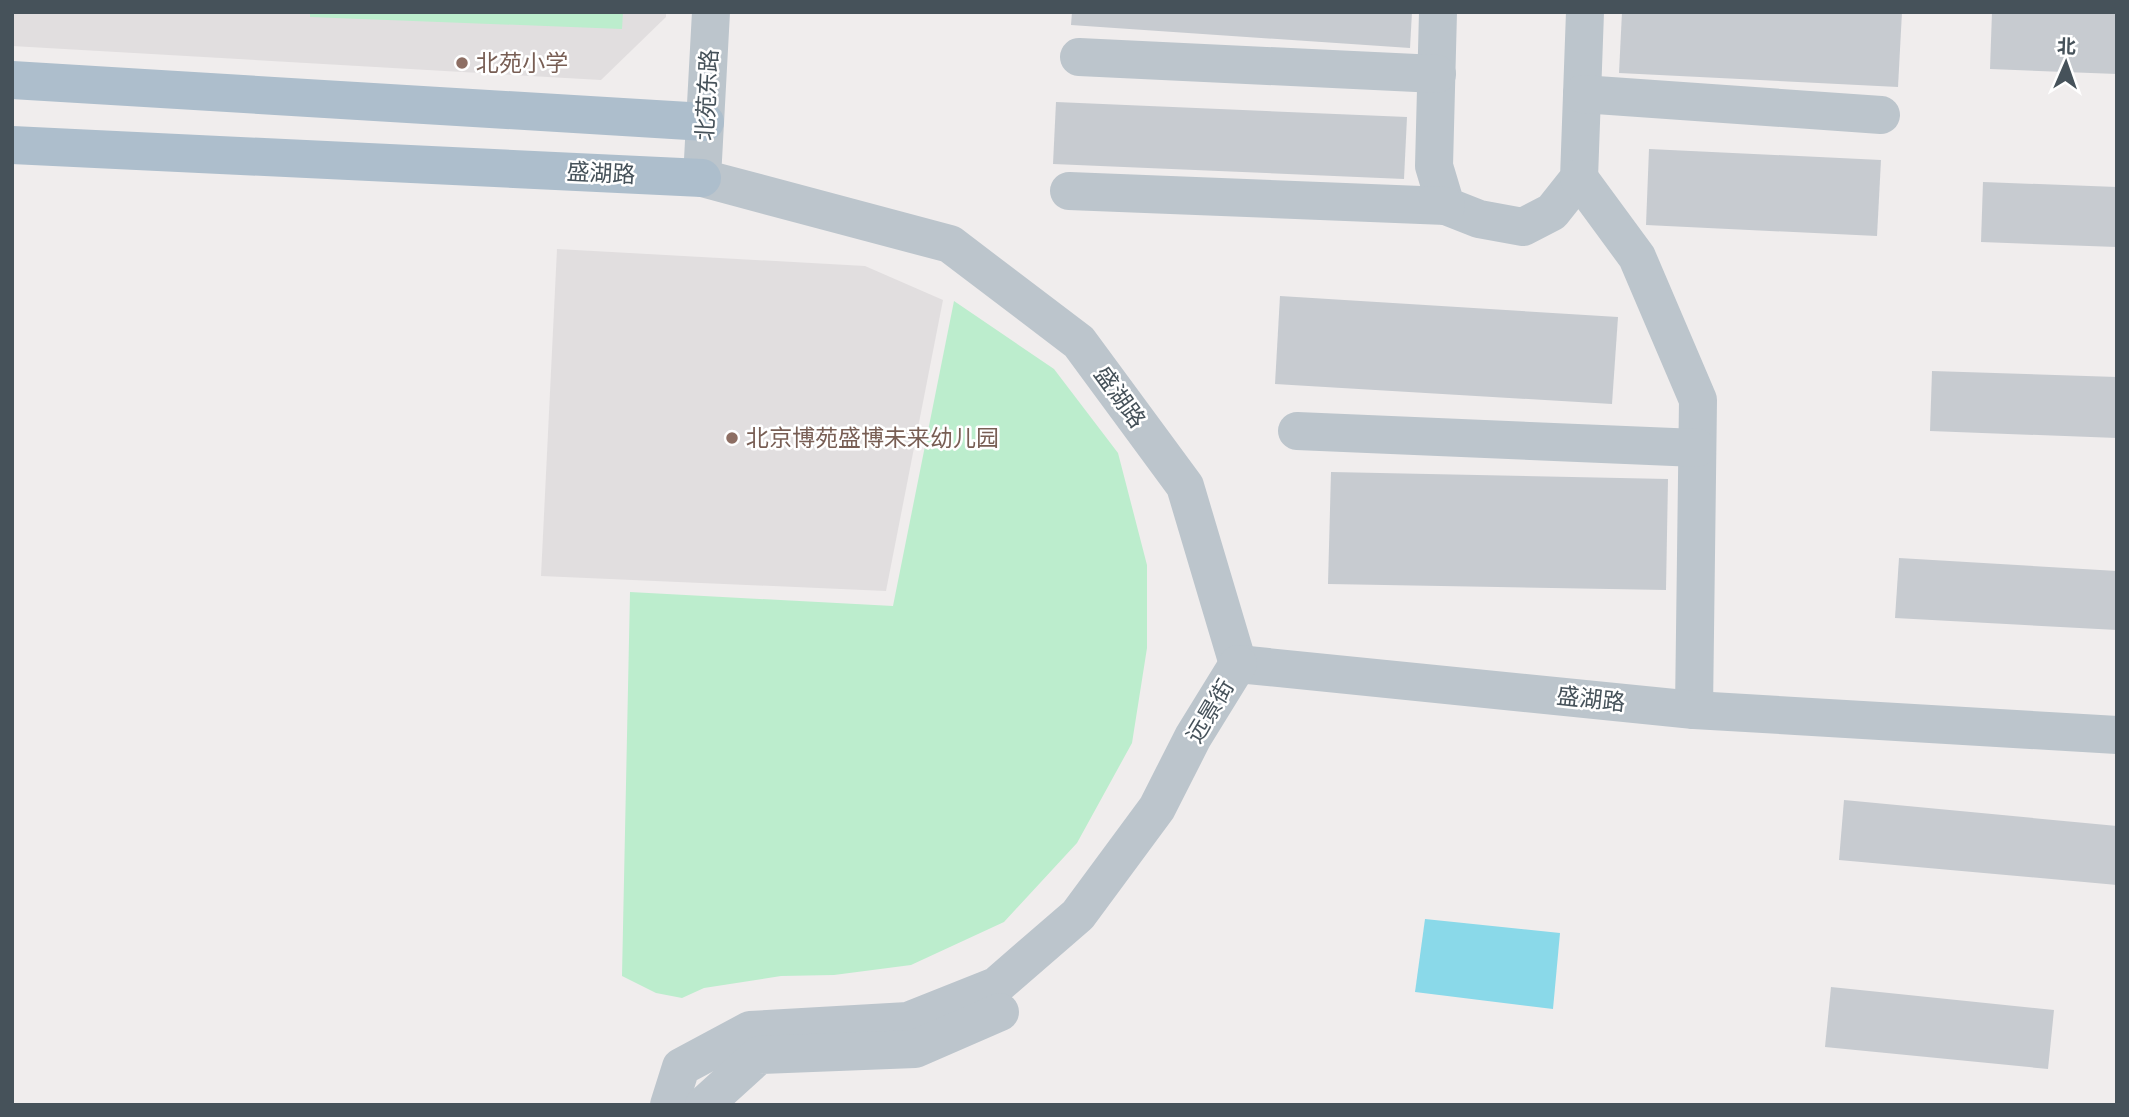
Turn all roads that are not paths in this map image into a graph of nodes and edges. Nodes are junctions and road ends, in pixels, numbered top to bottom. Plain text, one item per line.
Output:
1 (711, 12) edge
2 (1438, 12) edge
3 (1585, 12) edge
4 (1079, 57) dead end
5 (1437, 74) junction
6 (12, 80) edge
7 (1582, 94) junction
8 (1881, 115) dead end
9 (705, 122) junction
10 (12, 145) edge
11 (702, 178) junction
12 (1579, 178) junction
13 (1069, 191) dead end
14 (1446, 206) junction
15 (1297, 431) dead end
16 (1697, 448) junction
17 (1238, 664) junction
18 (1694, 710) junction
19 (2117, 734) edge
20 (669, 1105) edge
21 (704, 1105) edge

1 - 9 street, 北苑东路
2 - 5 street
3 - 7 street
4 - 5 street
5 - 14 street
6 - 9 main road
7 - 8 street
7 - 12 street
9 - 11 street, 北苑东路
10 - 11 main road, 盛湖路
11 - 17 street, 盛湖路
12 - 14 street
12 - 16 street
13 - 14 street
15 - 16 street
16 - 18 street
17 - 18 street, 盛湖路
17 - 20 street, 远景街
17 - 21 street, 远景街
18 - 19 street, 盛湖路

